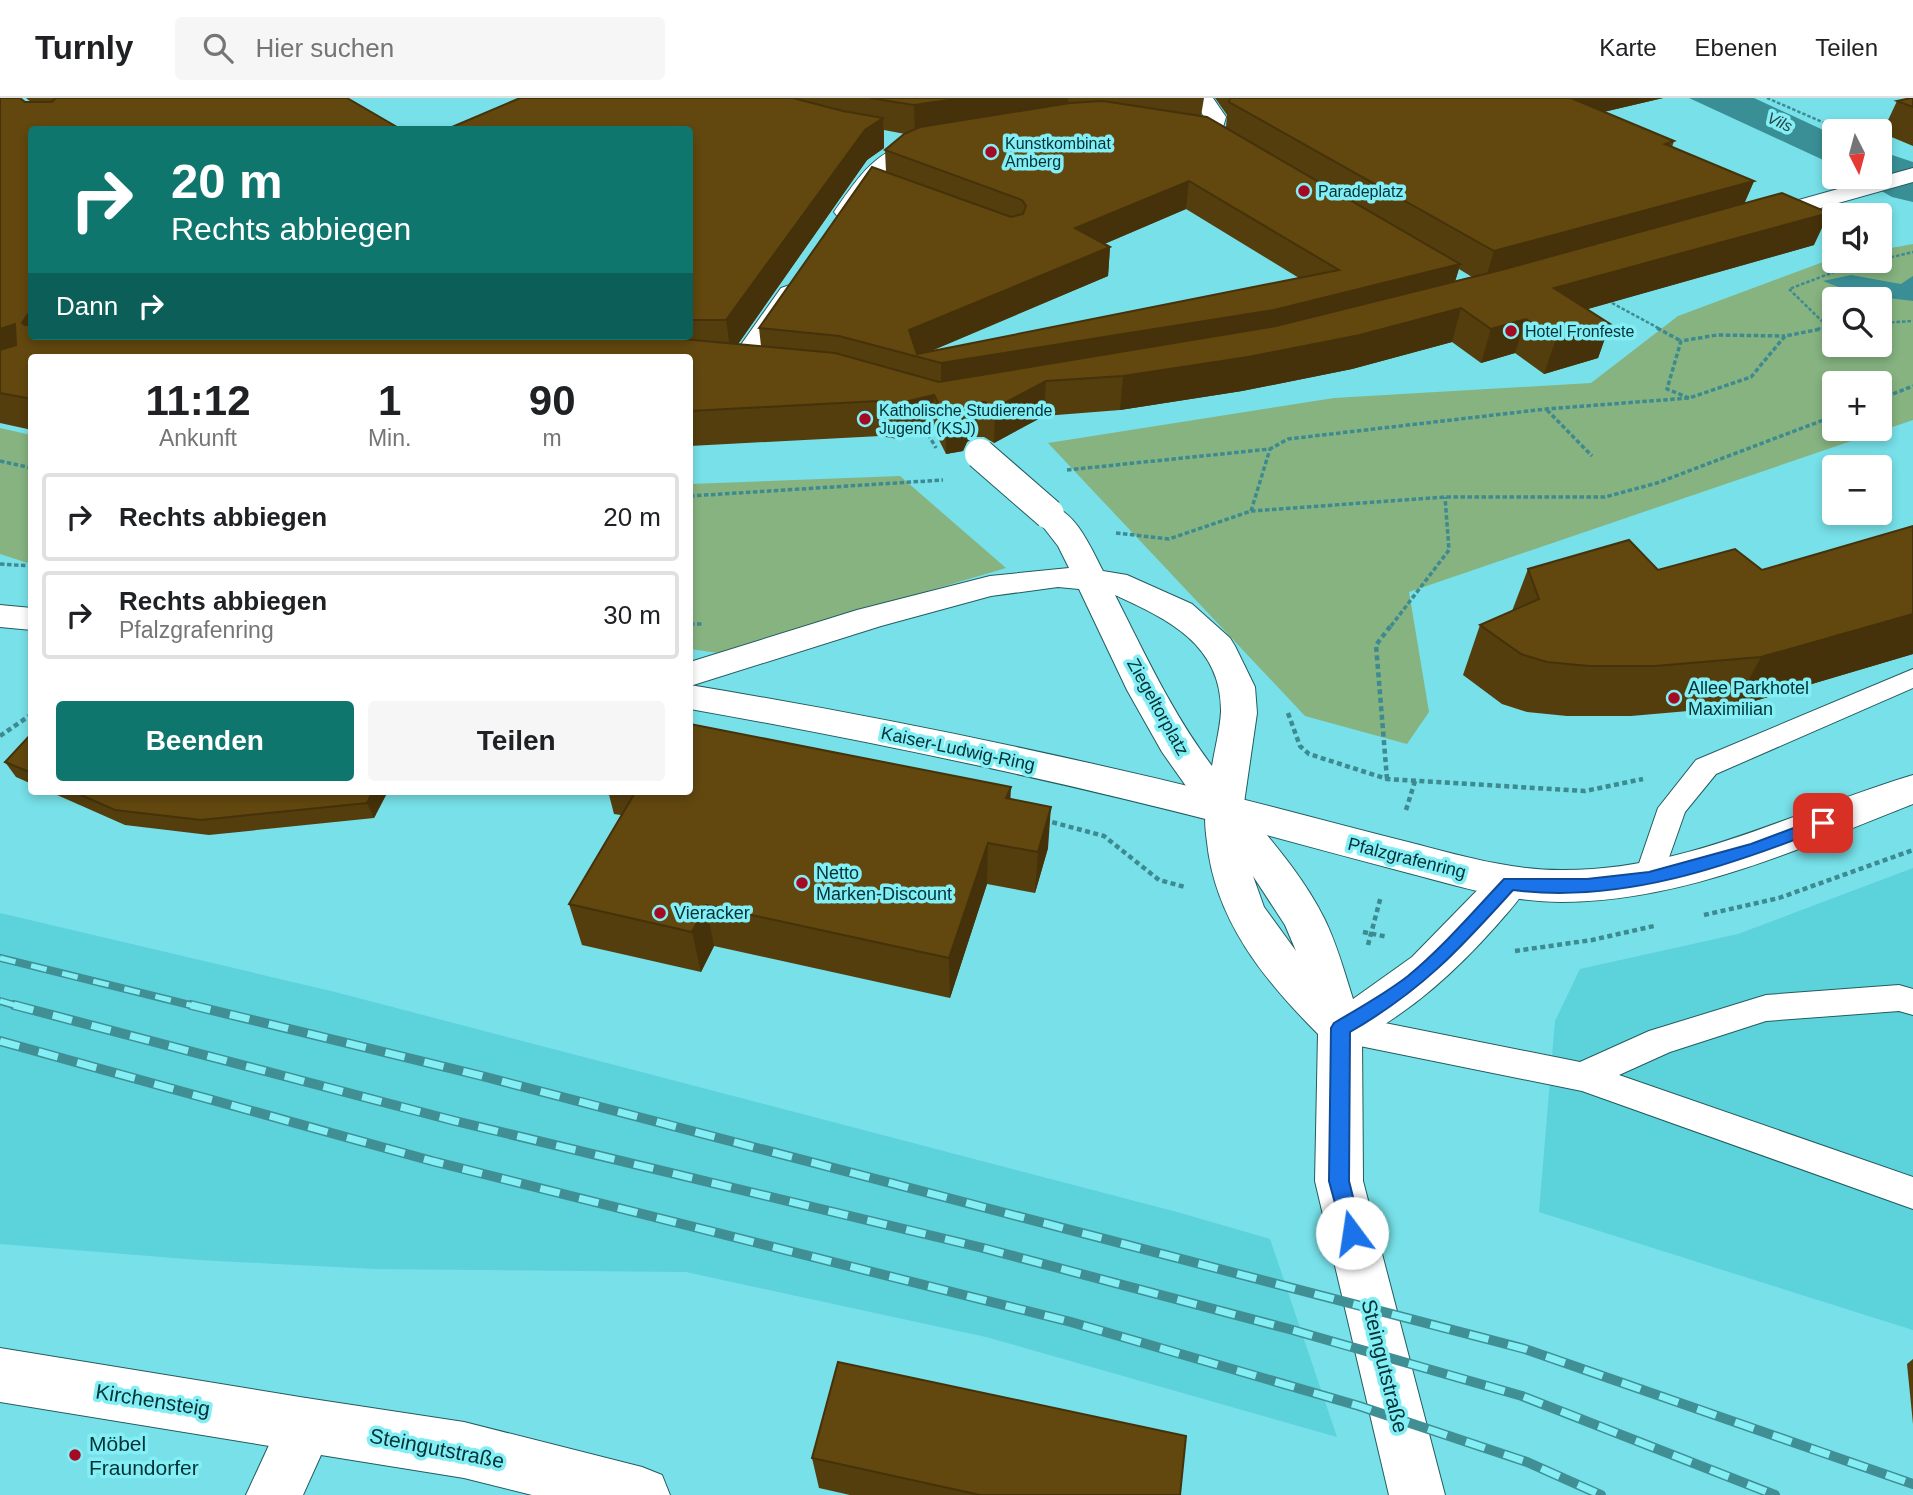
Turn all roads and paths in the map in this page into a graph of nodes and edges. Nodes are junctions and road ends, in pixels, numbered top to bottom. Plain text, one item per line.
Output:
1 (1203, 98) edge
2 (1767, 98) edge
3 (1822, 122) edge
4 (1213, 127) junction
5 (1185, 132) edge
6 (880, 139) edge
7 (953, 139) edge
8 (915, 145) junction
9 (1234, 150) edge
10 (1913, 175) edge
11 (867, 181) junction
12 (891, 190) edge
13 (1731, 226) edge
14 (830, 235) edge
15 (1913, 252) edge
16 (1892, 257) edge
17 (1831, 273) edge
18 (800, 279) edge
19 (1612, 303) edge
20 (1822, 321) edge
21 (1913, 321) edge
22 (1892, 322) edge
23 (1822, 328) edge
24 (1785, 336) junction
25 (1681, 341) junction
26 (740, 366) edge
27 (1913, 386) edge
28 (1892, 394) edge
29 (1689, 398) junction
30 (1546, 409) junction
31 (1822, 421) edge
32 (1270, 449) junction
33 (977, 452) dead end
34 (1592, 456) dead end
35 (0, 461) edge
36 (28, 467) edge
37 (1066, 470) dead end
38 (943, 480) dead end
39 (693, 496) edge
40 (1445, 497) junction
41 (1251, 511) junction
42 (1073, 543) junction
43 (0, 564) edge
44 (28, 566) edge
45 (1091, 579) junction
46 (0, 616) edge
47 (28, 619) edge
48 (693, 673) edge
49 (1913, 678) edge
50 (693, 698) edge
51 (28, 717) edge
52 (0, 736) edge
53 (1706, 767) junction
54 (1913, 789) edge
55 (1224, 810) junction
56 (1036, 818) edge
57 (1649, 878) junction
58 (1510, 883) junction
59 (1241, 902) junction
60 (1592, 940) dead end
61 (1450, 949) junction
62 (1913, 1002) edge
63 (1340, 1028) junction
64 (1582, 1077) junction
65 (1913, 1193) edge
66 (0, 1375) edge
67 (306, 1425) junction
68 (274, 1495) edge
69 (642, 1495) edge
70 (1417, 1495) edge

1 - 4 street
2 - 3 path
4 - 5 street
4 - 9 street
6 - 8 street
7 - 8 street
8 - 11 street
10 - 13 street
11 - 12 street
11 - 14 street
15 - 16 path
17 - 20 path
18 - 26 street
19 - 25 path
21 - 22 path
23 - 24 path
24 - 25 path
24 - 29 path
25 - 29 path
27 - 28 path
29 - 30 path
30 - 32 path
30 - 34 path
31 - 40 path
32 - 37 path
32 - 41 path
33 - 42 street, Ziegeltorplatz, bridge
35 - 36 path
38 - 39 path
40 - 41 path
40 - 53 path
41 - 42 path
42 - 45 street, Ziegeltorplatz
43 - 44 path
45 - 48 street
45 - 55 street, Ziegeltorplatz
45 - 55 street
46 - 47 street
49 - 53 lane
50 - 55 street, Kaiser-Ludwig-Ring
51 - 52 path
53 - 57 lane
54 - 57 street, Pfalzgrafenring
55 - 58 street, Pfalzgrafenring
55 - 59 street
55 - 63 street, Steingutstraße
56 - 59 path
57 - 58 street, Pfalzgrafenring
58 - 61 street
59 - 63 street
60 - 61 path
61 - 63 street
62 - 64 lane
63 - 64 lane
63 - 70 street, Steingutstraße
64 - 65 lane
66 - 67 street, Kirchensteig
67 - 68 street
67 - 69 street, Steingutstraße

